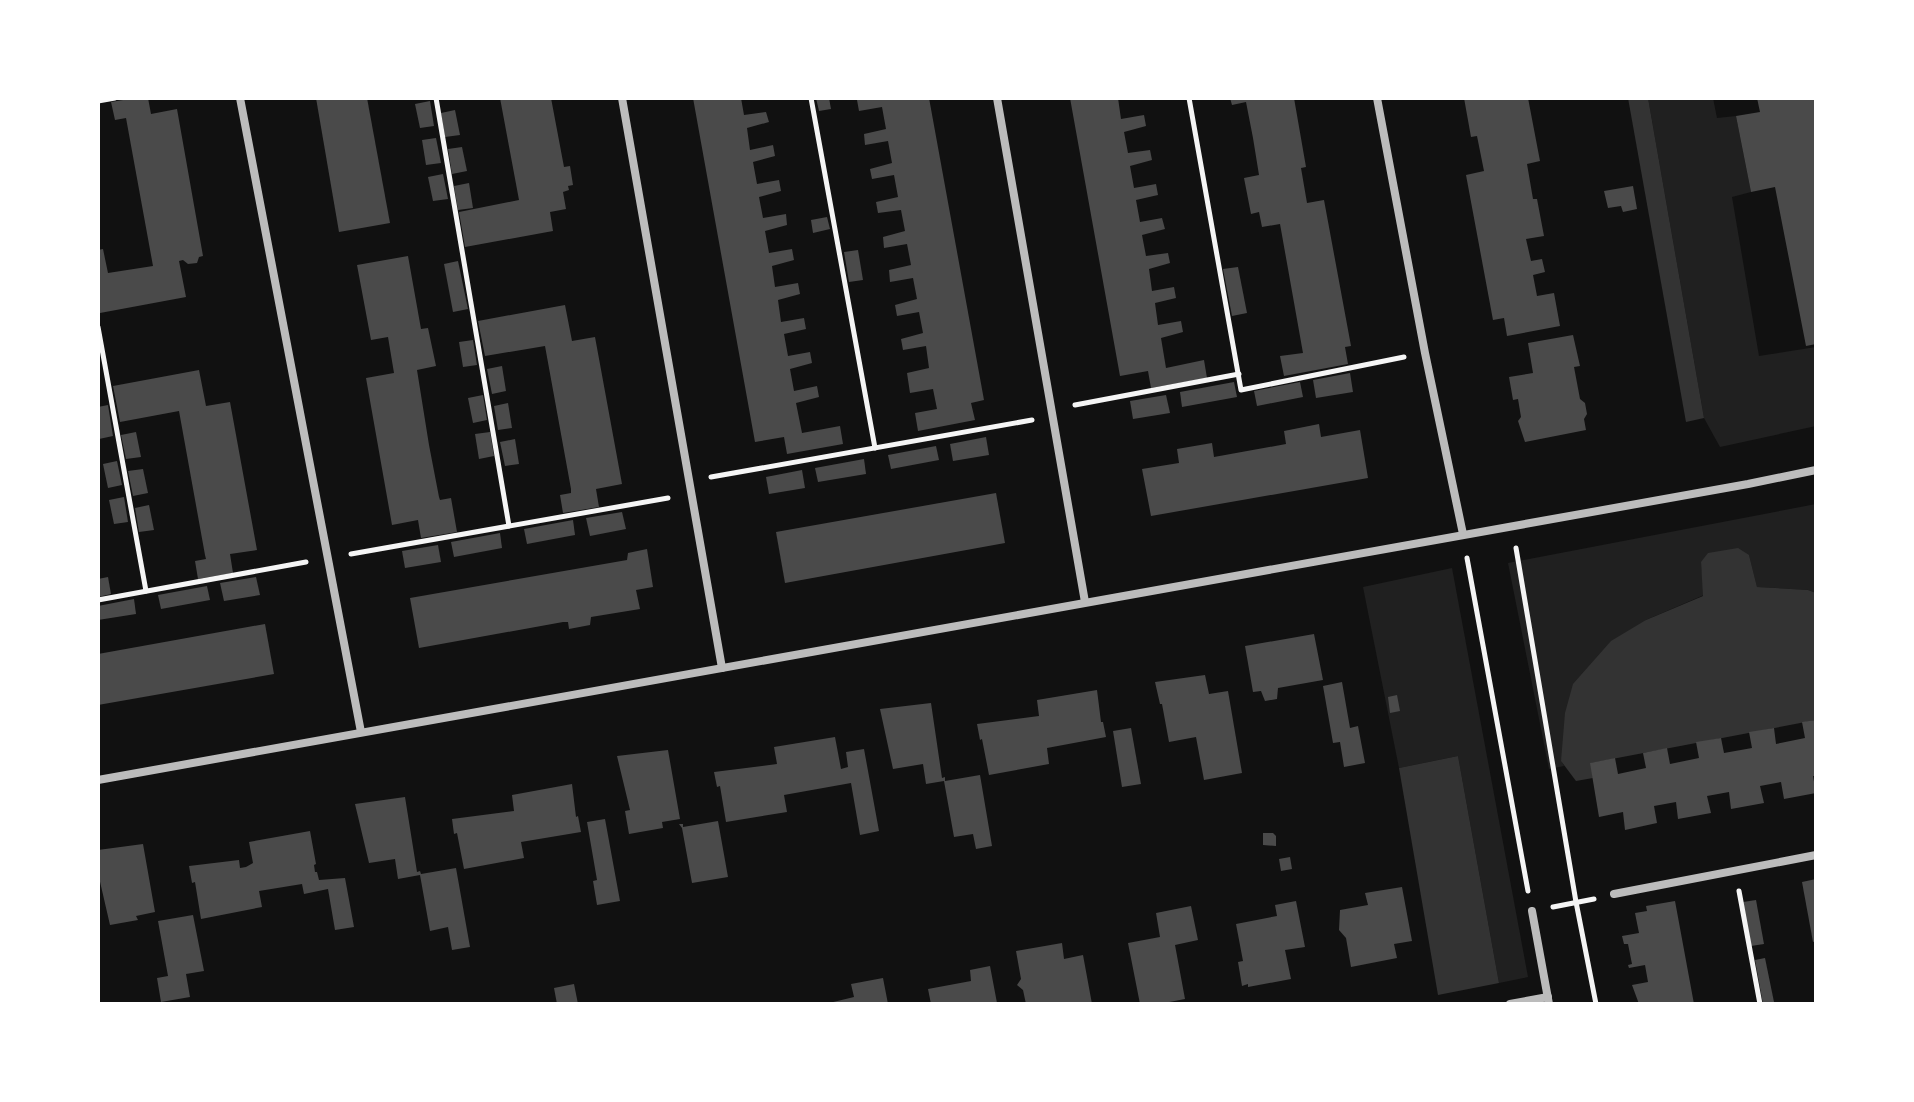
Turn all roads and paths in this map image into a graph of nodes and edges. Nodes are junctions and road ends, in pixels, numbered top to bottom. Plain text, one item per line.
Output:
1 (115, 98) edge
2 (240, 98) edge
3 (436, 98) edge
4 (622, 98) edge
5 (811, 98) edge
6 (997, 98) edge
7 (1189, 98) edge
8 (1377, 98) edge
9 (98, 101) edge
10 (98, 327) edge
11 (1425, 353) junction
12 (1239, 374) junction
13 (1052, 413) junction
14 (875, 448) junction
15 (1816, 470) edge
16 (689, 481) junction
17 (692, 494) junction
18 (1512, 525) junction
19 (509, 526) junction
20 (1463, 534) junction
21 (328, 559) junction
22 (146, 591) junction
23 (98, 600) edge
24 (1085, 602) junction
25 (722, 668) junction
26 (361, 732) junction
27 (98, 780) edge
28 (1816, 855) edge
29 (1735, 871) junction
30 (1614, 894) joint
31 (1576, 902) junction
32 (1532, 911) junction
33 (1549, 1000) edge
34 (1510, 1004) edge
35 (1596, 1004) edge
36 (1760, 1004) edge

1 - 9 path
2 - 21 street
3 - 19 path
4 - 16 street
5 - 14 path
6 - 13 street
7 - 12 path
8 - 11 street
10 - 22 path
11 - 12 path
11 - 20 street
12 - 13 path
13 - 14 path
13 - 24 street
14 - 16 path
15 - 18 street
16 - 17 street
17 - 19 path
17 - 25 street
18 - 20 street
18 - 31 path
19 - 21 path
20 - 24 street
20 - 32 path
21 - 22 path
21 - 26 street
22 - 23 path
24 - 25 street
25 - 26 street
26 - 27 street
28 - 29 street
29 - 30 street
29 - 36 path
30 - 31 path
31 - 32 path
31 - 35 path
32 - 33 street
33 - 34 street

